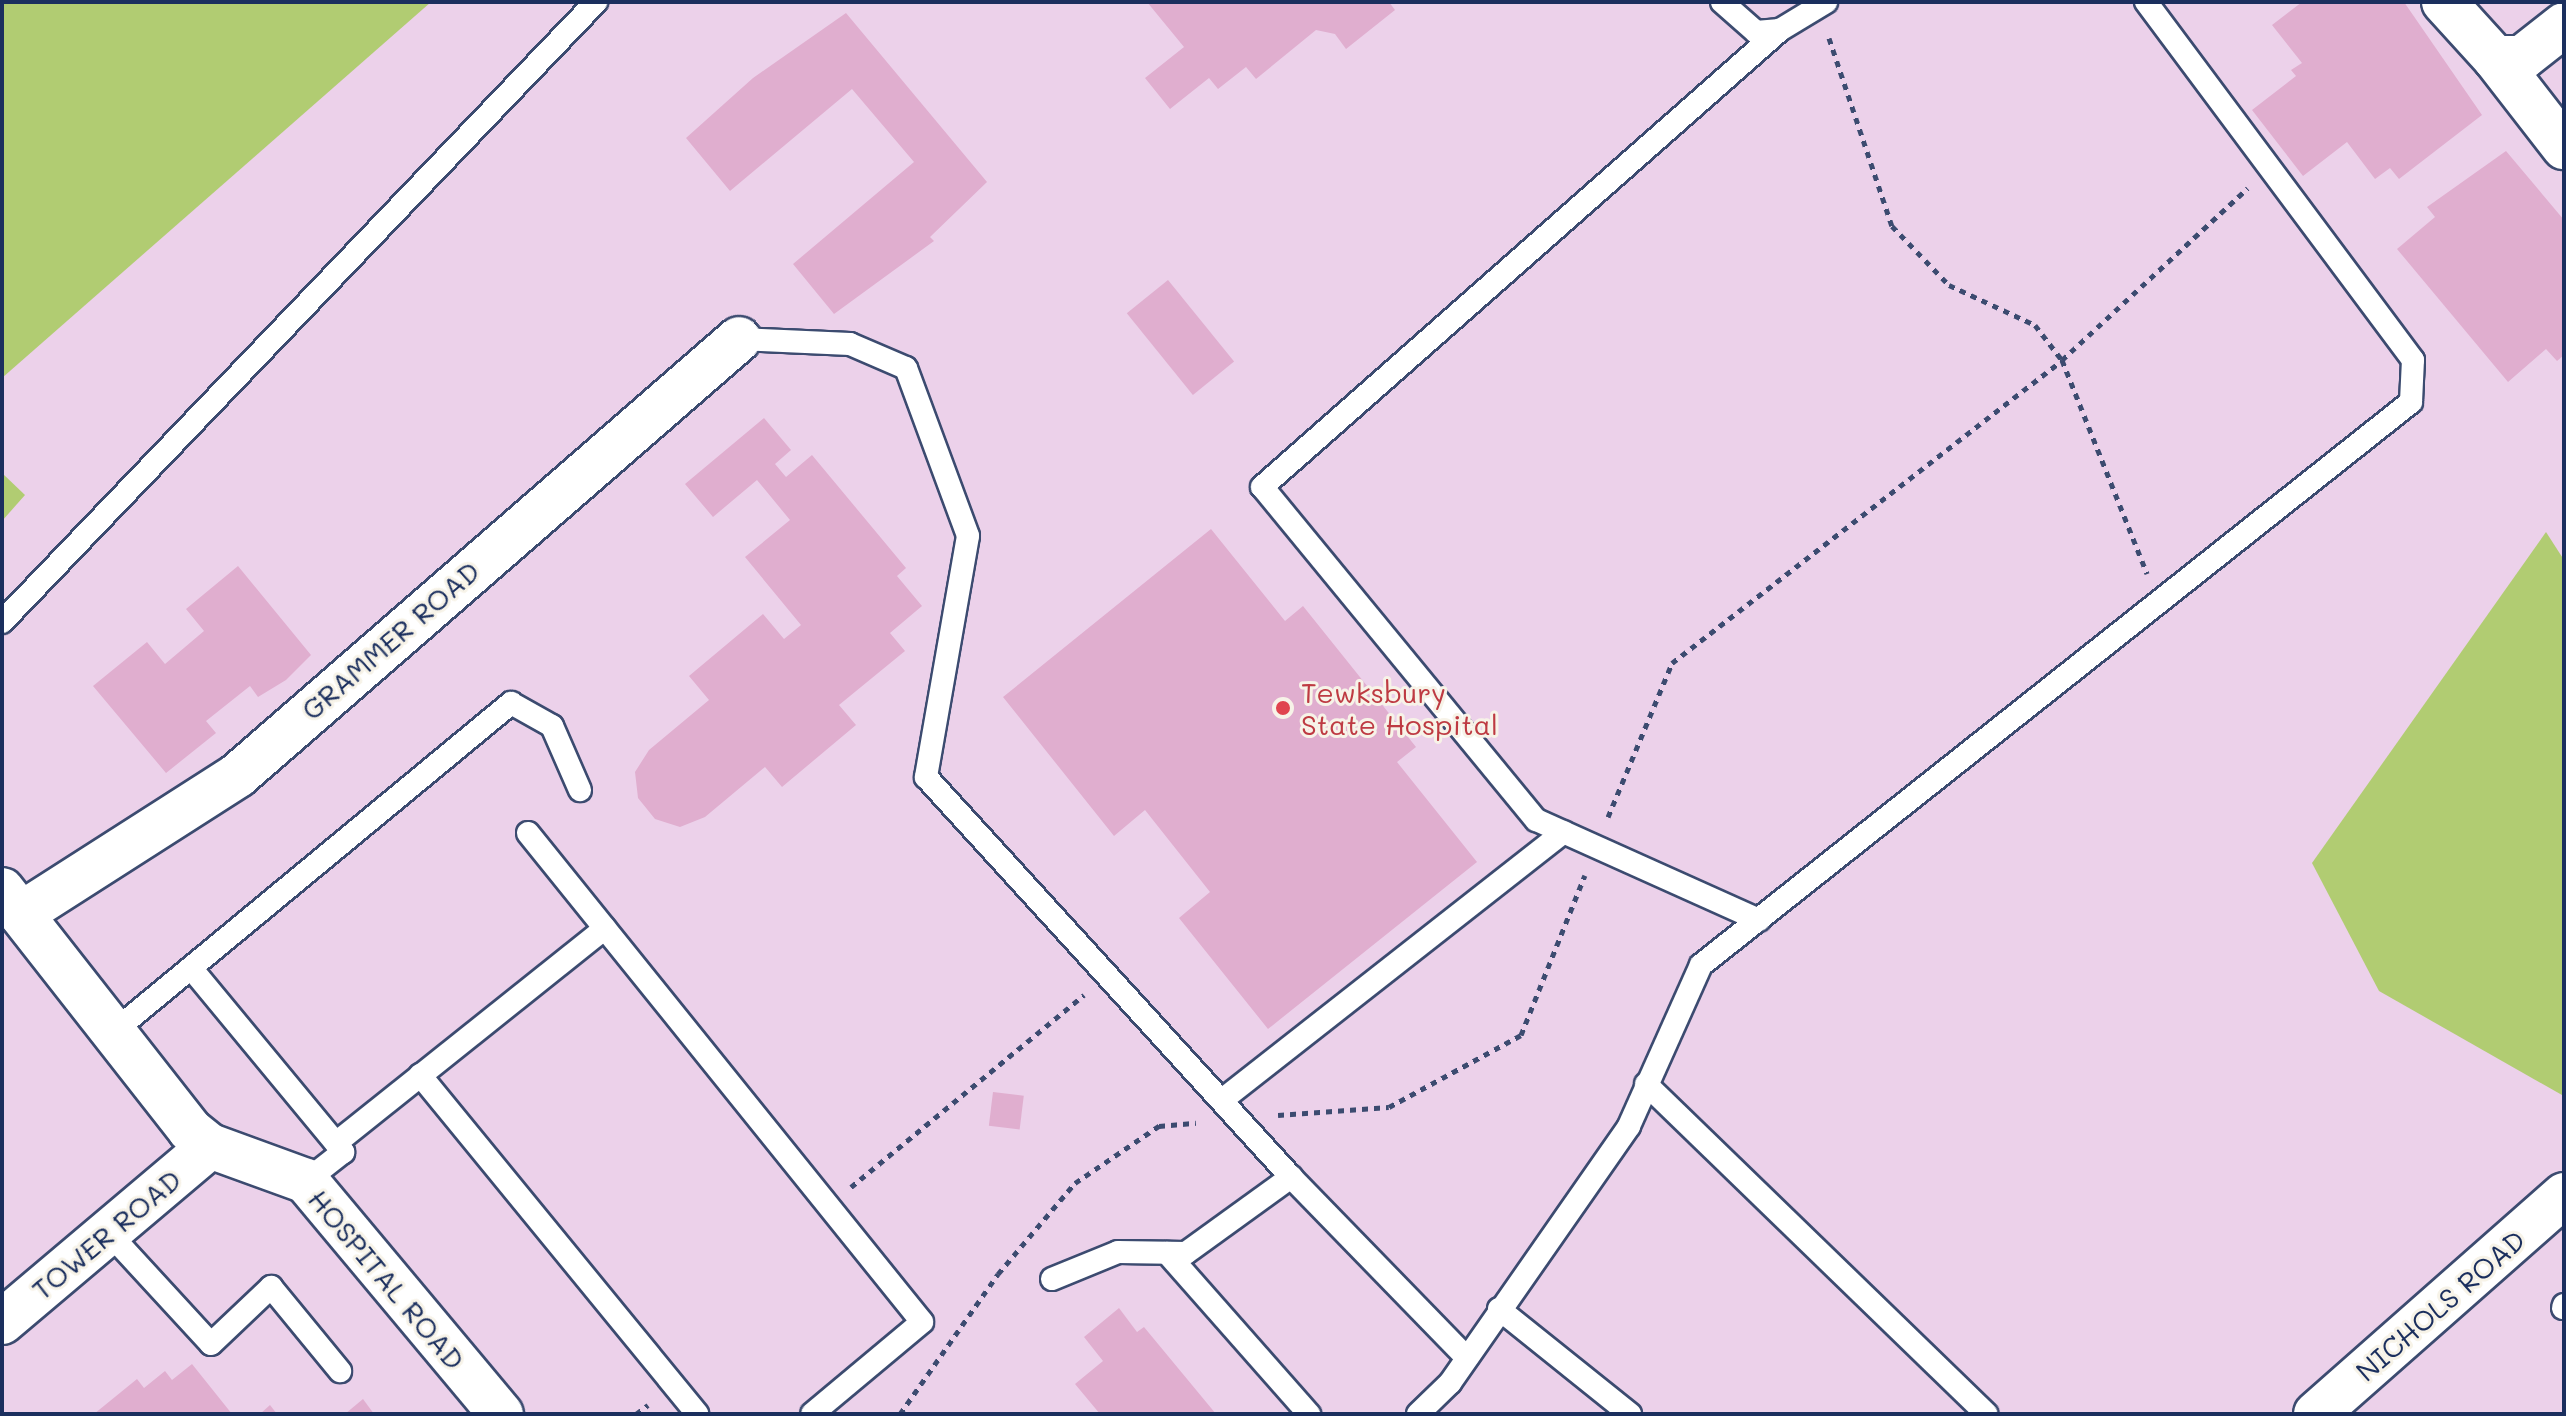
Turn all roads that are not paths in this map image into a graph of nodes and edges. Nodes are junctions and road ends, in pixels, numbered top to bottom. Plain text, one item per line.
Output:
1 (596, 2) edge
2 (1722, 2) edge
3 (2146, 2) edge
4 (2444, 2) edge
5 (1821, 5) edge
6 (2564, 25) edge
7 (1780, 30) junction
8 (2495, 58) junction
9 (2564, 147) edge
10 (739, 339) joint
11 (2, 622) edge
12 (580, 790) dead end
13 (1564, 832) junction
14 (528, 833) dead end
15 (11, 902) edge
16 (1759, 920) junction
17 (605, 928) junction
18 (191, 968) junction
19 (112, 1033) junction
20 (420, 1075) junction
21 (1646, 1084) junction
22 (1222, 1100) junction
23 (336, 1143) junction
24 (210, 1146) junction
25 (1291, 1177) junction
26 (306, 1181) junction
27 (2564, 1195) edge
28 (108, 1232) junction
29 (1167, 1253) junction
30 (1052, 1279) dead end
31 (10, 1305) edge
32 (1499, 1309) junction
33 (1467, 1358) junction
34 (340, 1371) dead end
35 (501, 1414) edge
36 (697, 1414) edge
37 (812, 1414) edge
38 (1309, 1414) edge
39 (1418, 1414) edge
40 (1630, 1414) edge
41 (1986, 1414) edge
42 (2316, 1414) edge

1 - 11 lane
2 - 7 lane
3 - 16 lane
4 - 8 street
5 - 7 lane
6 - 8 street
7 - 13 lane
8 - 9 street
10 - 15 street, GRAMMER ROAD
10 - 22 lane
12 - 18 lane
13 - 16 lane
13 - 22 lane
14 - 17 lane
15 - 19 street, HOSPITAL ROAD
16 - 21 lane
17 - 20 lane
17 - 37 lane
18 - 19 lane
18 - 23 lane
19 - 24 street, HOSPITAL ROAD
20 - 23 lane
20 - 36 lane
21 - 32 lane
21 - 41 lane
22 - 25 lane
23 - 26 lane
24 - 26 street, HOSPITAL ROAD
24 - 28 street, TOWER ROAD
25 - 29 lane
25 - 33 lane
26 - 35 street, HOSPITAL ROAD
27 - 42 street, NICHOLS ROAD
28 - 31 street, TOWER ROAD
28 - 34 lane
29 - 30 lane
29 - 38 lane
32 - 33 lane
32 - 40 lane
33 - 39 lane

